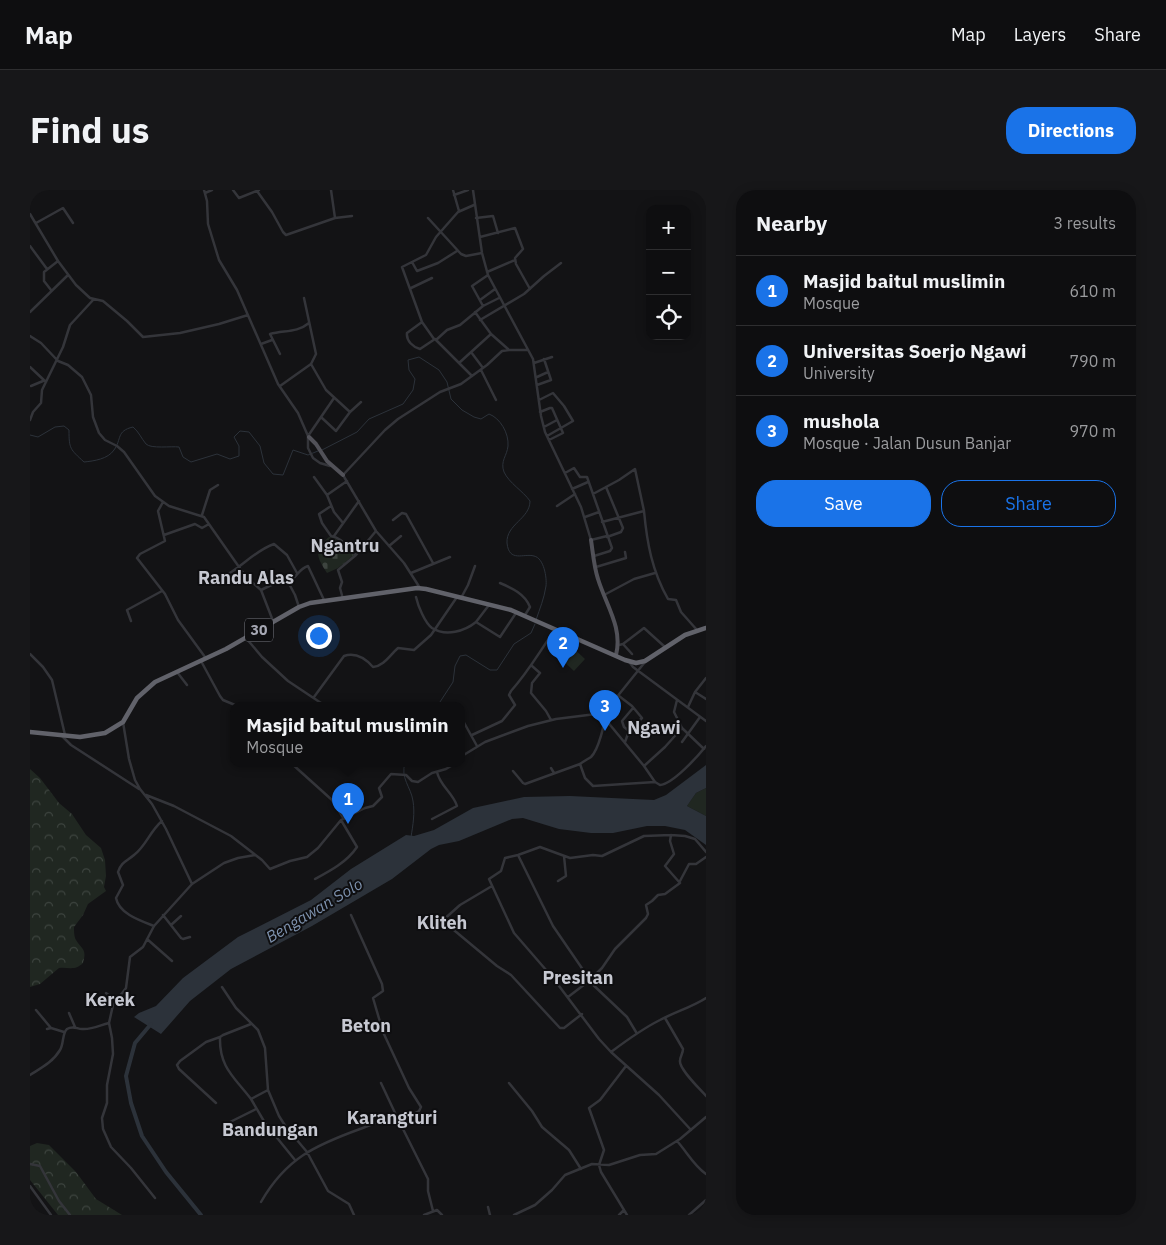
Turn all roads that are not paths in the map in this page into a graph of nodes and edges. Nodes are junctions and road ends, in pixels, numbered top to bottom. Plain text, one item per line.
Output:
1 (212, 190) edge
2 (233, 190) edge
3 (258, 190) edge
4 (331, 190) edge
5 (453, 190) edge
6 (468, 190) edge
7 (472, 190) edge
8 (204, 191) edge
9 (454, 195) junction
10 (474, 205) junction
11 (459, 211) junction
12 (30, 214) edge
13 (352, 216) dead end
14 (335, 218) junction
15 (428, 218) dead end
16 (476, 218) junction
17 (36, 223) junction
18 (73, 223) dead end
19 (440, 232) junction
20 (498, 233) junction
21 (480, 237) junction
22 (30, 246) edge
23 (457, 251) junction
24 (482, 253) junction
25 (515, 260) junction
26 (58, 261) junction
27 (412, 262) junction
28 (561, 263) dead end
29 (47, 269) junction
30 (487, 274) junction
31 (68, 275) junction
32 (432, 278) dead end
33 (410, 288) junction
34 (495, 289) junction
35 (530, 289) junction
36 (51, 290) junction
37 (304, 298) dead end
38 (499, 298) junction
39 (94, 299) junction
40 (480, 301) junction
41 (483, 306) junction
42 (504, 306) junction
43 (30, 310) edge
44 (475, 312) junction
45 (248, 315) junction
46 (480, 320) junction
47 (422, 322) junction
48 (309, 323) junction
49 (491, 334) junction
50 (30, 336) edge
51 (272, 340) junction
52 (435, 340) junction
53 (261, 344) junction
54 (509, 350) junction
55 (528, 350) junction
56 (471, 352) junction
57 (280, 354) dead end
58 (552, 357) dead end
59 (544, 359) junction
60 (58, 361) junction
61 (534, 363) junction
62 (311, 364) junction
63 (459, 364) junction
64 (30, 367) edge
65 (482, 369) junction
66 (548, 372) junction
67 (472, 376) junction
68 (536, 377) junction
69 (44, 381) junction
70 (537, 385) junction
71 (31, 386) dead end
72 (280, 386) junction
73 (334, 398) junction
74 (496, 400) dead end
75 (539, 400) junction
76 (361, 402) dead end
77 (350, 412) junction
78 (540, 412) junction
79 (322, 418) junction
80 (30, 420) edge
81 (557, 420) junction
82 (544, 427) junction
83 (561, 429) junction
84 (309, 437) junction
85 (548, 438) junction
86 (334, 466) junction
87 (566, 473) junction
88 (343, 475) junction
89 (314, 477) dead end
90 (347, 481) junction
91 (588, 482) junction
92 (218, 484) dead end
93 (606, 487) junction
94 (572, 488) junction
95 (575, 494) junction
96 (593, 494) junction
97 (326, 495) junction
98 (359, 501) junction
99 (163, 502) junction
100 (331, 506) junction
101 (557, 506) dead end
102 (644, 511) junction
103 (599, 512) junction
104 (201, 516) junction
105 (585, 516) junction
106 (619, 518) junction
107 (393, 520) dead end
108 (602, 522) junction
109 (343, 523) junction
110 (209, 524) junction
111 (376, 531) junction
112 (164, 536) junction
113 (334, 536) junction
114 (401, 536) dead end
115 (607, 537) junction
116 (591, 540) junction
117 (389, 546) junction
118 (625, 552) dead end
119 (356, 556) junction
120 (594, 556) junction
121 (450, 557) dead end
122 (433, 563) junction
123 (475, 566) dead end
124 (239, 567) junction
125 (596, 567) junction
126 (655, 572) junction
127 (297, 573) junction
128 (411, 573) junction
129 (223, 577) dead end
130 (289, 581) junction
131 (500, 582) dead end
132 (420, 588) junction
133 (261, 590) junction
134 (162, 591) junction
135 (604, 594) junction
136 (416, 597) dead end
137 (459, 597) junction
138 (344, 599) junction
139 (325, 601) junction
140 (489, 605) junction
141 (298, 607) junction
142 (517, 612) junction
143 (525, 616) junction
144 (131, 621) dead end
145 (273, 621) junction
146 (476, 622) junction
147 (706, 628) edge
148 (435, 629) junction
149 (556, 629) junction
150 (697, 630) junction
151 (246, 637) junction
152 (621, 645) junction
153 (665, 647) junction
154 (30, 654) edge
155 (632, 654) dead end
156 (616, 655) junction
157 (204, 660) junction
158 (629, 661) junction
159 (645, 661) junction
160 (532, 666) junction
161 (638, 671) junction
162 (177, 672) junction
163 (706, 678) edge
164 (187, 685) dead end
165 (694, 692) junction
166 (619, 696) junction
167 (314, 697) junction
168 (706, 699) edge
169 (678, 700) junction
170 (230, 702) edge
171 (320, 702) edge
172 (634, 707) junction
173 (688, 707) junction
174 (604, 713) junction
175 (701, 717) junction
176 (551, 720) junction
177 (606, 720) junction
178 (706, 720) edge
179 (123, 722) junction
180 (465, 724) edge
181 (682, 728) junction
182 (629, 731) junction
183 (30, 732) edge
184 (689, 734) junction
185 (64, 736) junction
186 (472, 736) junction
187 (625, 742) junction
188 (682, 742) dead end
189 (478, 746) junction
190 (705, 747) edge
191 (465, 756) edge
192 (580, 764) junction
193 (644, 766) junction
194 (295, 767) edge
195 (449, 767) edge
196 (551, 768) dead end
197 (513, 771) dead end
198 (437, 772) junction
199 (554, 773) junction
200 (656, 782) junction
201 (140, 790) junction
202 (146, 795) junction
203 (343, 819) junction
204 (432, 820) dead end
205 (162, 822) junction
206 (671, 835) junction
207 (706, 852) edge
208 (255, 855) junction
209 (518, 855) junction
210 (564, 856) junction
211 (706, 857) edge
212 (315, 879) dead end
213 (558, 881) dead end
214 (680, 881) junction
215 (192, 884) junction
216 (492, 886) junction
217 (163, 915) junction
218 (351, 915) dead end
219 (181, 916) dead end
220 (443, 921) junction
221 (171, 925) junction
222 (154, 926) junction
223 (432, 930) dead end
224 (190, 937) dead end
225 (147, 939) junction
226 (172, 961) dead end
227 (589, 980) junction
228 (222, 987) dead end
229 (106, 992) dead end
230 (568, 998) junction
231 (706, 998) edge
232 (116, 1001) junction
233 (36, 1010) dead end
234 (69, 1013) dead end
235 (582, 1014) junction
236 (665, 1018) junction
237 (109, 1022) junction
238 (251, 1024) junction
239 (75, 1027) junction
240 (52, 1028) junction
241 (47, 1029) dead end
242 (64, 1032) junction
243 (636, 1032) junction
244 (220, 1037) junction
245 (611, 1052) junction
246 (626, 1065) junction
247 (30, 1075) edge
248 (380, 1083) dead end
249 (509, 1083) dead end
250 (268, 1090) junction
251 (706, 1096) edge
252 (251, 1099) junction
253 (216, 1103) dead end
254 (256, 1109) junction
255 (396, 1115) junction
256 (706, 1117) edge
257 (400, 1121) junction
258 (228, 1123) dead end
259 (691, 1130) junction
260 (677, 1141) junction
261 (307, 1152) junction
262 (295, 1160) junction
263 (30, 1164) edge
264 (599, 1165) junction
265 (581, 1169) junction
266 (706, 1174) edge
267 (30, 1186) edge
268 (155, 1198) dead end
269 (706, 1200) edge
270 (261, 1202) dead end
271 (488, 1207) dead end
272 (433, 1210) junction
273 (624, 1210) junction
274 (51, 1215) edge
275 (70, 1215) edge
276 (354, 1215) edge
277 (424, 1215) edge
278 (442, 1215) edge
279 (490, 1215) edge
280 (514, 1215) edge
281 (619, 1215) edge
282 (627, 1215) edge
283 (689, 1215) edge

1 - 8 street
2 - 3 street
3 - 14 street
4 - 14 street
5 - 9 street
6 - 9 street
7 - 10 street
8 - 45 street
9 - 11 street
10 - 11 street
10 - 16 street
11 - 19 street
12 - 17 street
13 - 14 street
15 - 19 street
16 - 20 street
16 - 21 street
17 - 18 street
17 - 26 street
19 - 23 street
19 - 27 street
20 - 21 street
20 - 25 street
21 - 24 street
22 - 29 street
23 - 24 street
23 - 27 street
24 - 30 street
25 - 30 street
25 - 35 street
26 - 29 street
26 - 31 street
27 - 33 street
28 - 35 street
29 - 36 street
30 - 34 street
30 - 40 street
31 - 36 street
31 - 39 street
32 - 33 street
33 - 47 street
34 - 38 street
34 - 40 street
35 - 42 street
36 - 43 street
37 - 48 street
38 - 41 street
38 - 42 street
39 - 45 street
39 - 60 street
40 - 41 street
41 - 44 street
42 - 46 street
42 - 55 street
44 - 46 street
44 - 52 street
45 - 53 street
46 - 49 street
47 - 52 street
47 - 52 street
48 - 51 street
48 - 62 street
49 - 54 street
49 - 56 street
50 - 60 street
51 - 53 street
51 - 57 street
52 - 63 street
53 - 72 street
54 - 55 street
54 - 65 street
55 - 61 street
56 - 63 street
56 - 65 street
58 - 59 street
59 - 61 street
59 - 66 street
60 - 69 street
60 - 99 street
61 - 68 street
62 - 72 street
62 - 73 street
63 - 67 street
64 - 69 street
65 - 67 street
65 - 74 street
66 - 68 street
66 - 70 street
67 - 88 street
68 - 70 street
69 - 71 street
69 - 80 street
70 - 75 street
72 - 84 street
73 - 77 street
73 - 79 street
75 - 78 street
75 - 83 street
76 - 77 street
77 - 79 street
78 - 81 street
78 - 82 street
79 - 84 street
81 - 82 street
81 - 83 street
82 - 85 street
83 - 85 street
84 - 86 main road
84 - 86 street
85 - 87 street
86 - 88 main road
87 - 91 street
87 - 94 street
88 - 90 street
89 - 97 street
90 - 97 street
90 - 98 street
91 - 94 street
91 - 96 street
92 - 104 street
93 - 96 street
93 - 102 street
93 - 106 street
94 - 95 street
95 - 101 street
95 - 105 street
96 - 103 street
97 - 100 street
98 - 109 street
98 - 111 street
99 - 104 street
99 - 112 street
100 - 109 street
100 - 113 street
102 - 106 street
102 - 126 street
103 - 105 street
103 - 108 street
104 - 110 street
105 - 116 street
106 - 108 street
106 - 115 street
107 - 122 street
108 - 115 street
109 - 113 street
110 - 112 street
110 - 124 street
111 - 117 street
111 - 119 street
112 - 134 street
113 - 119 street
114 - 117 street
115 - 116 street
115 - 120 street
116 - 120 main road
117 - 128 street
118 - 125 street
119 - 138 street
120 - 125 main road
121 - 122 street
122 - 128 street
123 - 137 street
124 - 127 street
124 - 129 street
124 - 133 street
125 - 135 main road
126 - 135 street
126 - 150 street
127 - 130 street
127 - 139 street
128 - 132 street
130 - 133 street
130 - 141 street
131 - 143 street
132 - 137 highway, 30
132 - 138 highway, 30
133 - 145 street
134 - 144 street
134 - 157 street
135 - 152 main road
136 - 148 street
137 - 140 highway, 30
137 - 148 street
138 - 139 highway, 30
139 - 141 highway, 30
140 - 142 highway, 30
140 - 146 street
141 - 145 highway, 30
142 - 143 highway, 30
142 - 146 street
143 - 149 highway, 30
145 - 151 highway, 30
146 - 148 street
147 - 150 highway
148 - 167 street
149 - 156 highway, 30
149 - 160 street
150 - 153 highway
151 - 157 highway, 30
151 - 167 street
152 - 153 street
152 - 155 street
152 - 156 main road
153 - 159 highway
154 - 185 street
156 - 158 highway, 30
157 - 162 highway, 30
157 - 170 street
158 - 159 highway, 30
158 - 161 street
159 - 161 street
160 - 176 street
160 - 186 street
161 - 166 street
161 - 169 street
162 - 164 street
162 - 179 highway, 30
163 - 165 street
165 - 168 street
165 - 173 street
166 - 172 street
166 - 174 street
167 - 171 street
169 - 173 street
169 - 181 street
172 - 182 street
172 - 182 street
173 - 175 street
174 - 176 street
174 - 177 street
175 - 178 street
175 - 184 street
176 - 189 street
177 - 187 street
177 - 192 street
179 - 185 highway, 30
179 - 201 street
180 - 186 street
181 - 184 street
181 - 193 street
182 - 187 street
183 - 185 highway, 30
184 - 188 street
184 - 190 street
185 - 201 street
186 - 189 street
187 - 193 street
189 - 191 street
190 - 200 street
192 - 199 street
192 - 200 street
193 - 200 street
194 - 203 street
195 - 198 street
196 - 199 street
197 - 199 street
198 - 203 street
198 - 204 street
201 - 202 street
202 - 205 street
202 - 208 street
203 - 208 street
203 - 212 street
205 - 215 street
205 - 222 street
206 - 207 street
206 - 210 street
206 - 214 street
208 - 215 street
209 - 210 street
209 - 216 street
209 - 227 street
210 - 213 street
211 - 214 street
214 - 227 street
215 - 217 street
216 - 220 street
216 - 230 street
217 - 221 street
217 - 222 street
218 - 257 street
219 - 221 street
220 - 223 street
220 - 235 street
221 - 224 street
222 - 225 street
225 - 226 street
225 - 232 street
227 - 230 street
227 - 243 street
228 - 238 street
229 - 232 street
230 - 235 street
231 - 236 street
232 - 237 street
233 - 240 street
234 - 239 street
235 - 245 street
236 - 243 street
236 - 251 street
237 - 239 street
237 - 268 street
238 - 244 street
238 - 250 street
239 - 242 street
240 - 241 street
240 - 242 street
242 - 247 street
243 - 245 street
244 - 252 street
244 - 253 street
245 - 246 street
246 - 259 street
246 - 264 street
248 - 255 street
249 - 265 street
250 - 252 street
250 - 261 street
252 - 254 street
254 - 258 street
254 - 262 street
255 - 257 street
255 - 261 street
256 - 259 street
257 - 272 street
259 - 260 street
260 - 264 street
260 - 266 street
261 - 262 street
261 - 276 street
262 - 270 street
263 - 275 street
264 - 265 street
264 - 273 street
265 - 280 street
267 - 274 street
269 - 283 street
271 - 279 street
272 - 277 street
272 - 278 street
273 - 281 street
273 - 282 street

